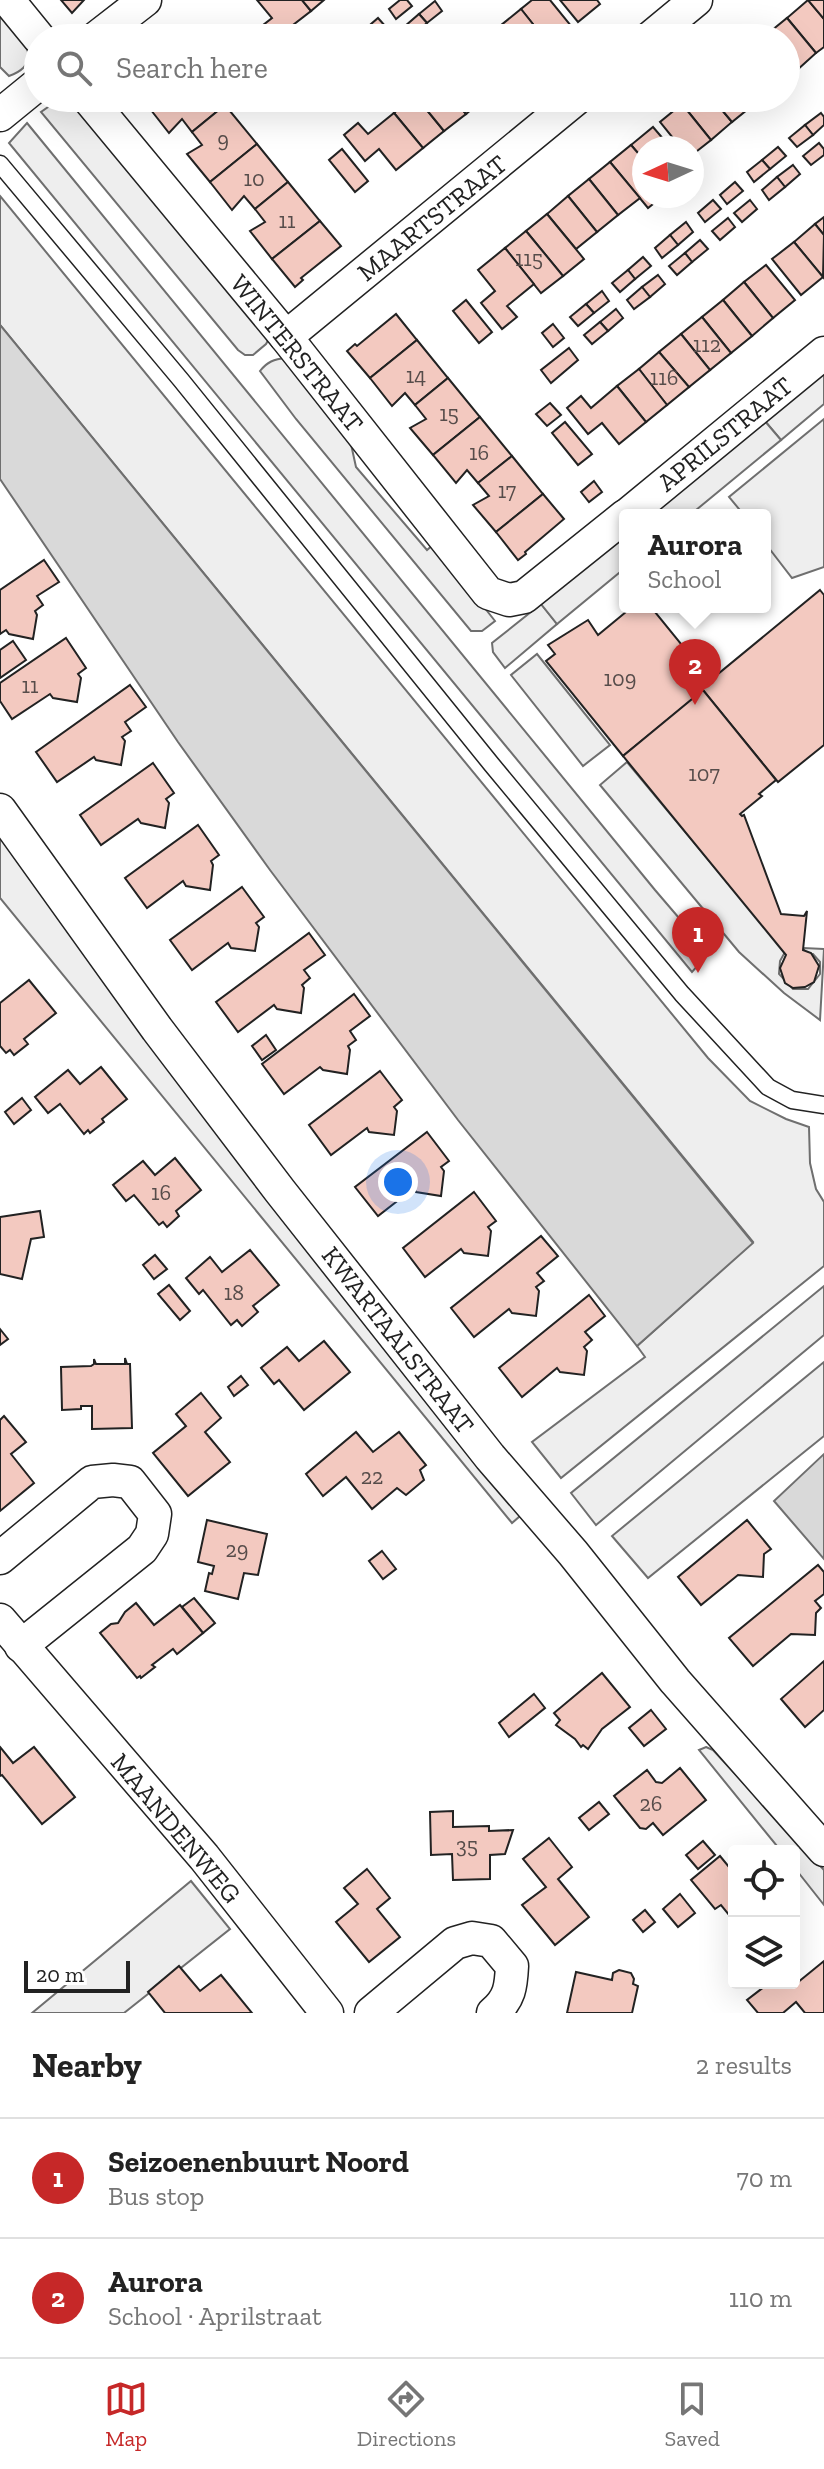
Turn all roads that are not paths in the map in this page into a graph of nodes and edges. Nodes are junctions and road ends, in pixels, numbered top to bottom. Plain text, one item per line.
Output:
1 (8, 0) edge
2 (145, 0) edge
3 (696, 0) edge
4 (28, 24) edge
5 (114, 24) edge
6 (667, 24) edge
7 (24, 95) edge
8 (100, 112) edge
9 (560, 112) edge
10 (0, 115) edge
11 (0, 164) edge
12 (286, 337) junction
13 (824, 353) edge
14 (635, 509) edge
15 (619, 522) edge
16 (509, 600) joint
17 (0, 810) edge
18 (824, 1105) edge
19 (0, 1558) edge
20 (0, 1620) edge
21 (21, 1646) junction
22 (824, 1850) edge
23 (327, 2013) edge
24 (371, 2013) edge
25 (493, 2013) edge

1 - 4 street
2 - 5 street
3 - 6 street
7 - 10 street
8 - 12 street, WINTERSTRAAT
9 - 12 street, MAARTSTRAAT
11 - 18 lane
12 - 16 street, WINTERSTRAAT
13 - 14 street, APRILSTRAAT
15 - 16 street, APRILSTRAAT
17 - 22 street, KWARTAALSTRAAT
19 - 21 street
20 - 21 street, MAANDENWEG
21 - 23 street, MAANDENWEG
24 - 25 street

